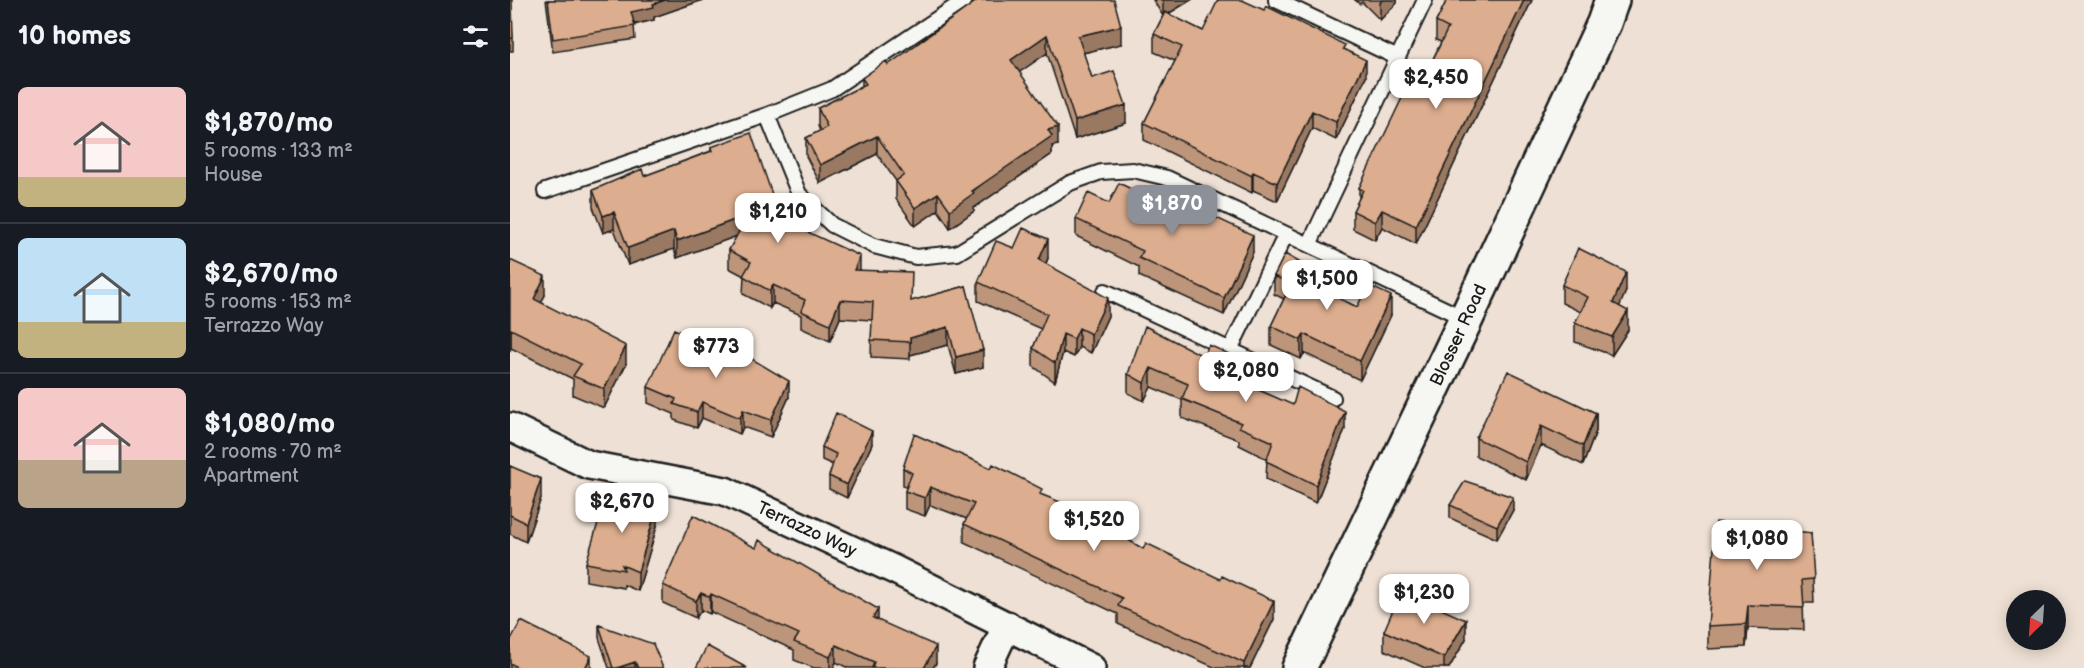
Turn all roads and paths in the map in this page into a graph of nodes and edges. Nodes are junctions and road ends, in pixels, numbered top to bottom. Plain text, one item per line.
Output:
1 (965, 0) edge
2 (1276, 0) edge
3 (1425, 0) edge
4 (1612, 0) edge
5 (1398, 58) junction
6 (767, 115) junction
7 (544, 190) dead end
8 (1286, 234) junction
9 (1310, 245) junction
10 (1105, 291) dead end
11 (1466, 319) junction
12 (1230, 350) junction
13 (1334, 399) dead end
14 (510, 428) edge
15 (1007, 625) junction
16 (987, 668) edge
17 (1091, 668) edge
18 (1299, 668) edge

1 - 6 lane
2 - 5 lane
3 - 5 lane
4 - 11 street, Blosser Road
5 - 9 lane
6 - 7 lane
6 - 8 lane
8 - 9 lane
8 - 12 lane
9 - 11 lane
10 - 12 lane
11 - 18 street, Blosser Road
12 - 13 lane
14 - 15 street, Terrazzo Way
15 - 16 street
15 - 17 street, Terrazzo Way

